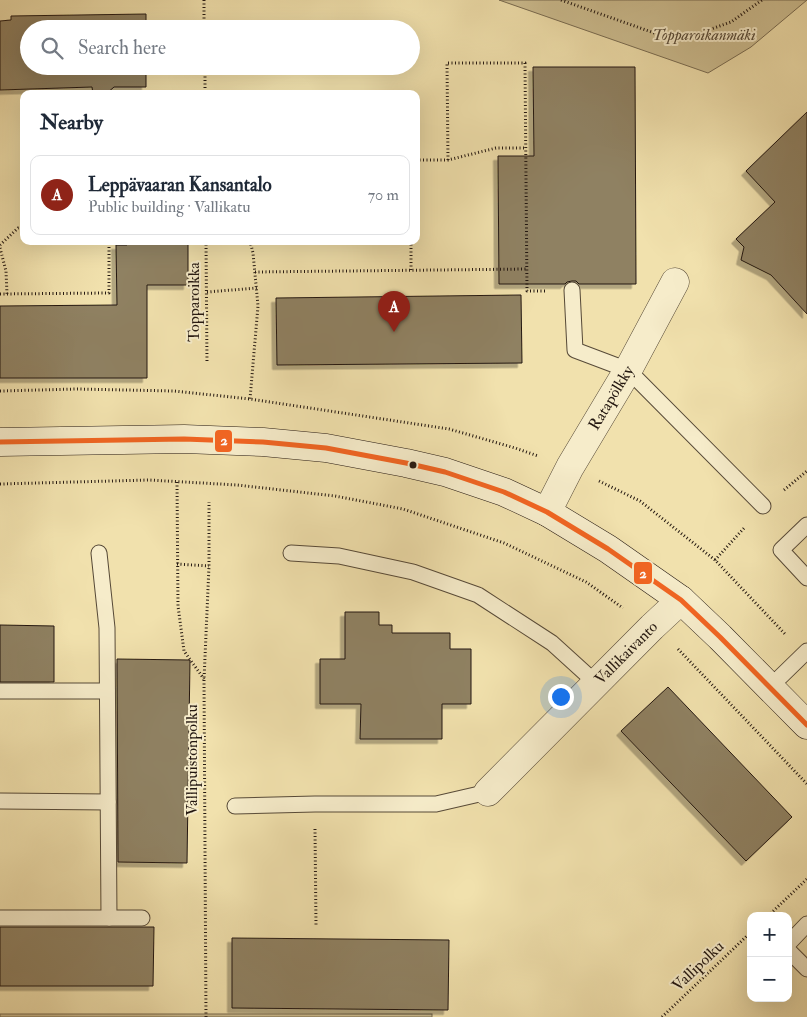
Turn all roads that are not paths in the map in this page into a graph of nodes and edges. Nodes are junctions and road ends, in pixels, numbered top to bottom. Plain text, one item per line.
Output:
1 (675, 282) dead end
2 (572, 290) road end
3 (628, 370) junction
4 (0, 442) edge
5 (763, 506) dead end
6 (547, 512) junction
7 (807, 525) edge
8 (99, 554) dead end
9 (290, 554) dead end
10 (807, 578) edge
11 (681, 600) junction
12 (807, 651) edge
13 (596, 683) junction
14 (770, 687) junction
15 (0, 691) edge
16 (107, 691) junction
17 (807, 725) edge
18 (488, 792) joint
19 (0, 801) edge
20 (108, 802) junction
21 (235, 806) dead end
22 (0, 918) edge
23 (109, 918) junction
24 (142, 918) dead end
25 (807, 924) edge
26 (792, 940) edge
27 (792, 954) edge
28 (807, 969) edge

1 - 3 main road, Ratapölkky
2 - 3 lane
3 - 5 lane
3 - 6 main road, Ratapölkky
4 - 6 main road
6 - 11 main road
7 - 10 lane
8 - 16 lane
9 - 13 lane
11 - 13 main road, Vallikaivanto
11 - 14 main road
12 - 14 lane
13 - 18 main road, Vallikaivanto
14 - 17 main road
15 - 16 lane
16 - 20 lane
18 - 21 lane
19 - 20 lane
20 - 23 lane
22 - 23 lane
23 - 24 lane
25 - 26 lane
27 - 28 lane

